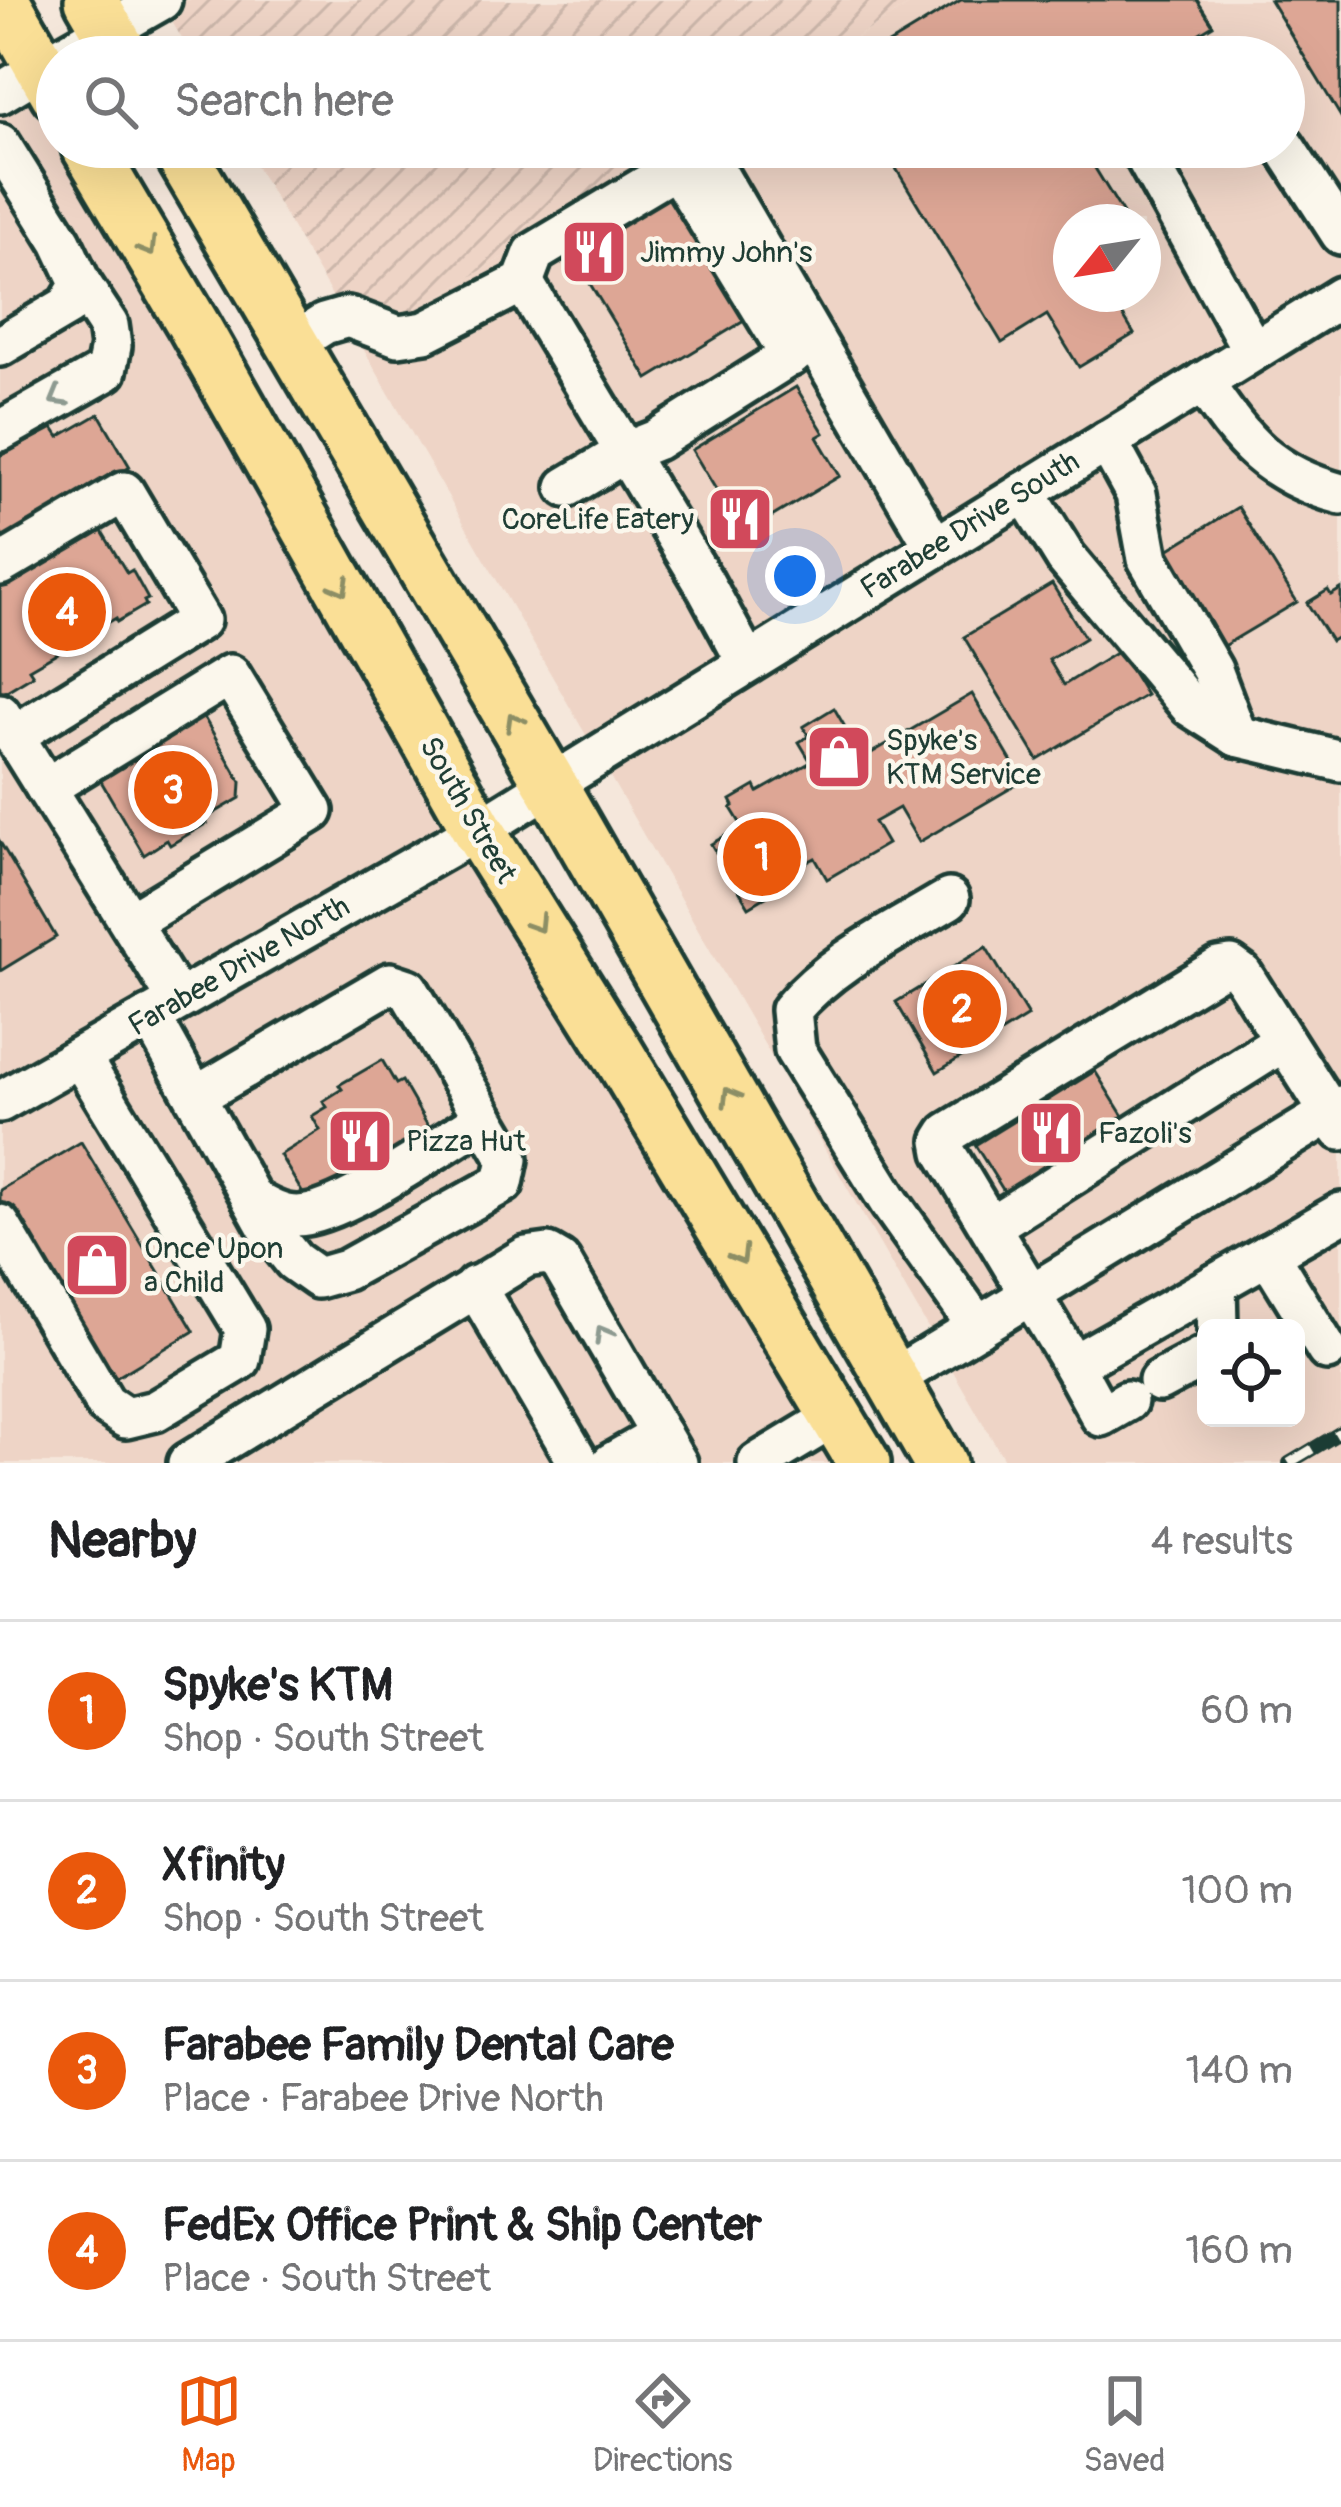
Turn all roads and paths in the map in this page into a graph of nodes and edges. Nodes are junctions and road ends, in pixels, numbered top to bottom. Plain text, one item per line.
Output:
1 (3, 0) edge
2 (161, 0) edge
3 (108, 29) edge
4 (36, 61) edge
5 (0, 144) edge
6 (100, 168) edge
7 (189, 168) edge
8 (674, 168) edge
9 (677, 168) edge
10 (1152, 168) edge
11 (1298, 168) edge
12 (1341, 235) edge
13 (523, 282) junction
14 (81, 284) junction
15 (1341, 297) edge
16 (293, 344) junction
17 (0, 346) edge
18 (803, 348) junction
19 (1253, 351) junction
20 (1203, 382) junction
21 (0, 431) edge
22 (1107, 441) junction
23 (626, 452) junction
24 (567, 487) dead end
25 (1024, 492) junction
26 (1341, 494) edge
27 (934, 547) junction
28 (0, 565) edge
29 (747, 662) junction
30 (6, 725) edge
31 (1237, 736) junction
32 (1341, 761) edge
33 (550, 783) junction
34 (46, 788) junction
35 (478, 830) junction
36 (949, 899) dead end
37 (130, 922) junction
38 (164, 1008) junction
39 (1284, 1041) junction
40 (80, 1057) junction
41 (195, 1097) junction
42 (0, 1102) edge
43 (1337, 1116) edge
44 (484, 1119) junction
45 (253, 1200) junction
46 (1341, 1213) edge
47 (0, 1225) edge
48 (991, 1226) junction
49 (1268, 1254) junction
50 (1216, 1284) junction
51 (475, 1286) junction
52 (1032, 1294) junction
53 (1217, 1319) edge
54 (977, 1328) junction
55 (1327, 1349) dead end
56 (1197, 1361) edge
57 (1073, 1365) junction
58 (892, 1379) junction
59 (836, 1416) junction
60 (669, 1449) edge
61 (188, 1463) edge
62 (579, 1463) edge
63 (612, 1463) edge
64 (758, 1463) edge
65 (864, 1463) edge
66 (940, 1463) edge

1 - 4 main road
2 - 3 street
5 - 14 street
6 -> 35 main road, South Street
7 - 16 main road
8 - 13 street
9 - 18 street
10 - 19 street
11 - 12 street
13 - 16 street
13 - 23 street
14 - 17 street
14 -> 21 street
15 - 19 street, Farabee Drive South
33 -> 16 main road
18 - 23 street
18 - 27 street
19 - 20 street, Farabee Drive South
20 - 22 street, Farabee Drive South
20 - 26 street
22 - 25 street, Farabee Drive South
22 - 31 street
23 - 24 street
23 - 29 street
25 - 27 street, Farabee Drive South
25 - 31 street
27 - 29 street, Farabee Drive South
28 - 30 street
29 - 33 street, Farabee Drive South
30 - 34 street
31 - 32 street
33 - 35 street, Farabee Drive South
58 -> 33 main road
34 - 37 street
34 - 37 street
35 - 38 street, Farabee Drive North
35 -> 59 main road, South Street
36 - 54 street
37 - 38 street
38 - 40 street, Farabee Drive North
38 - 41 street
39 - 43 street
39 - 48 street
39 - 48 street
40 - 42 street, Farabee Drive North
40 - 47 street
41 - 44 street
41 - 45 street
43 - 52 street
44 - 45 street
44 - 45 street
46 - 49 street
48 - 52 street
49 - 50 street
49 - 55 street
50 - 53 street
50 - 57 street
60 -> 51 street
51 - 61 street
51 - 62 street
52 - 54 street
52 - 57 street
54 - 58 street
56 - 57 street
58 - 59 main road
58 - 66 main road
59 - 64 street
59 - 65 main road, South Street
60 - 63 street

